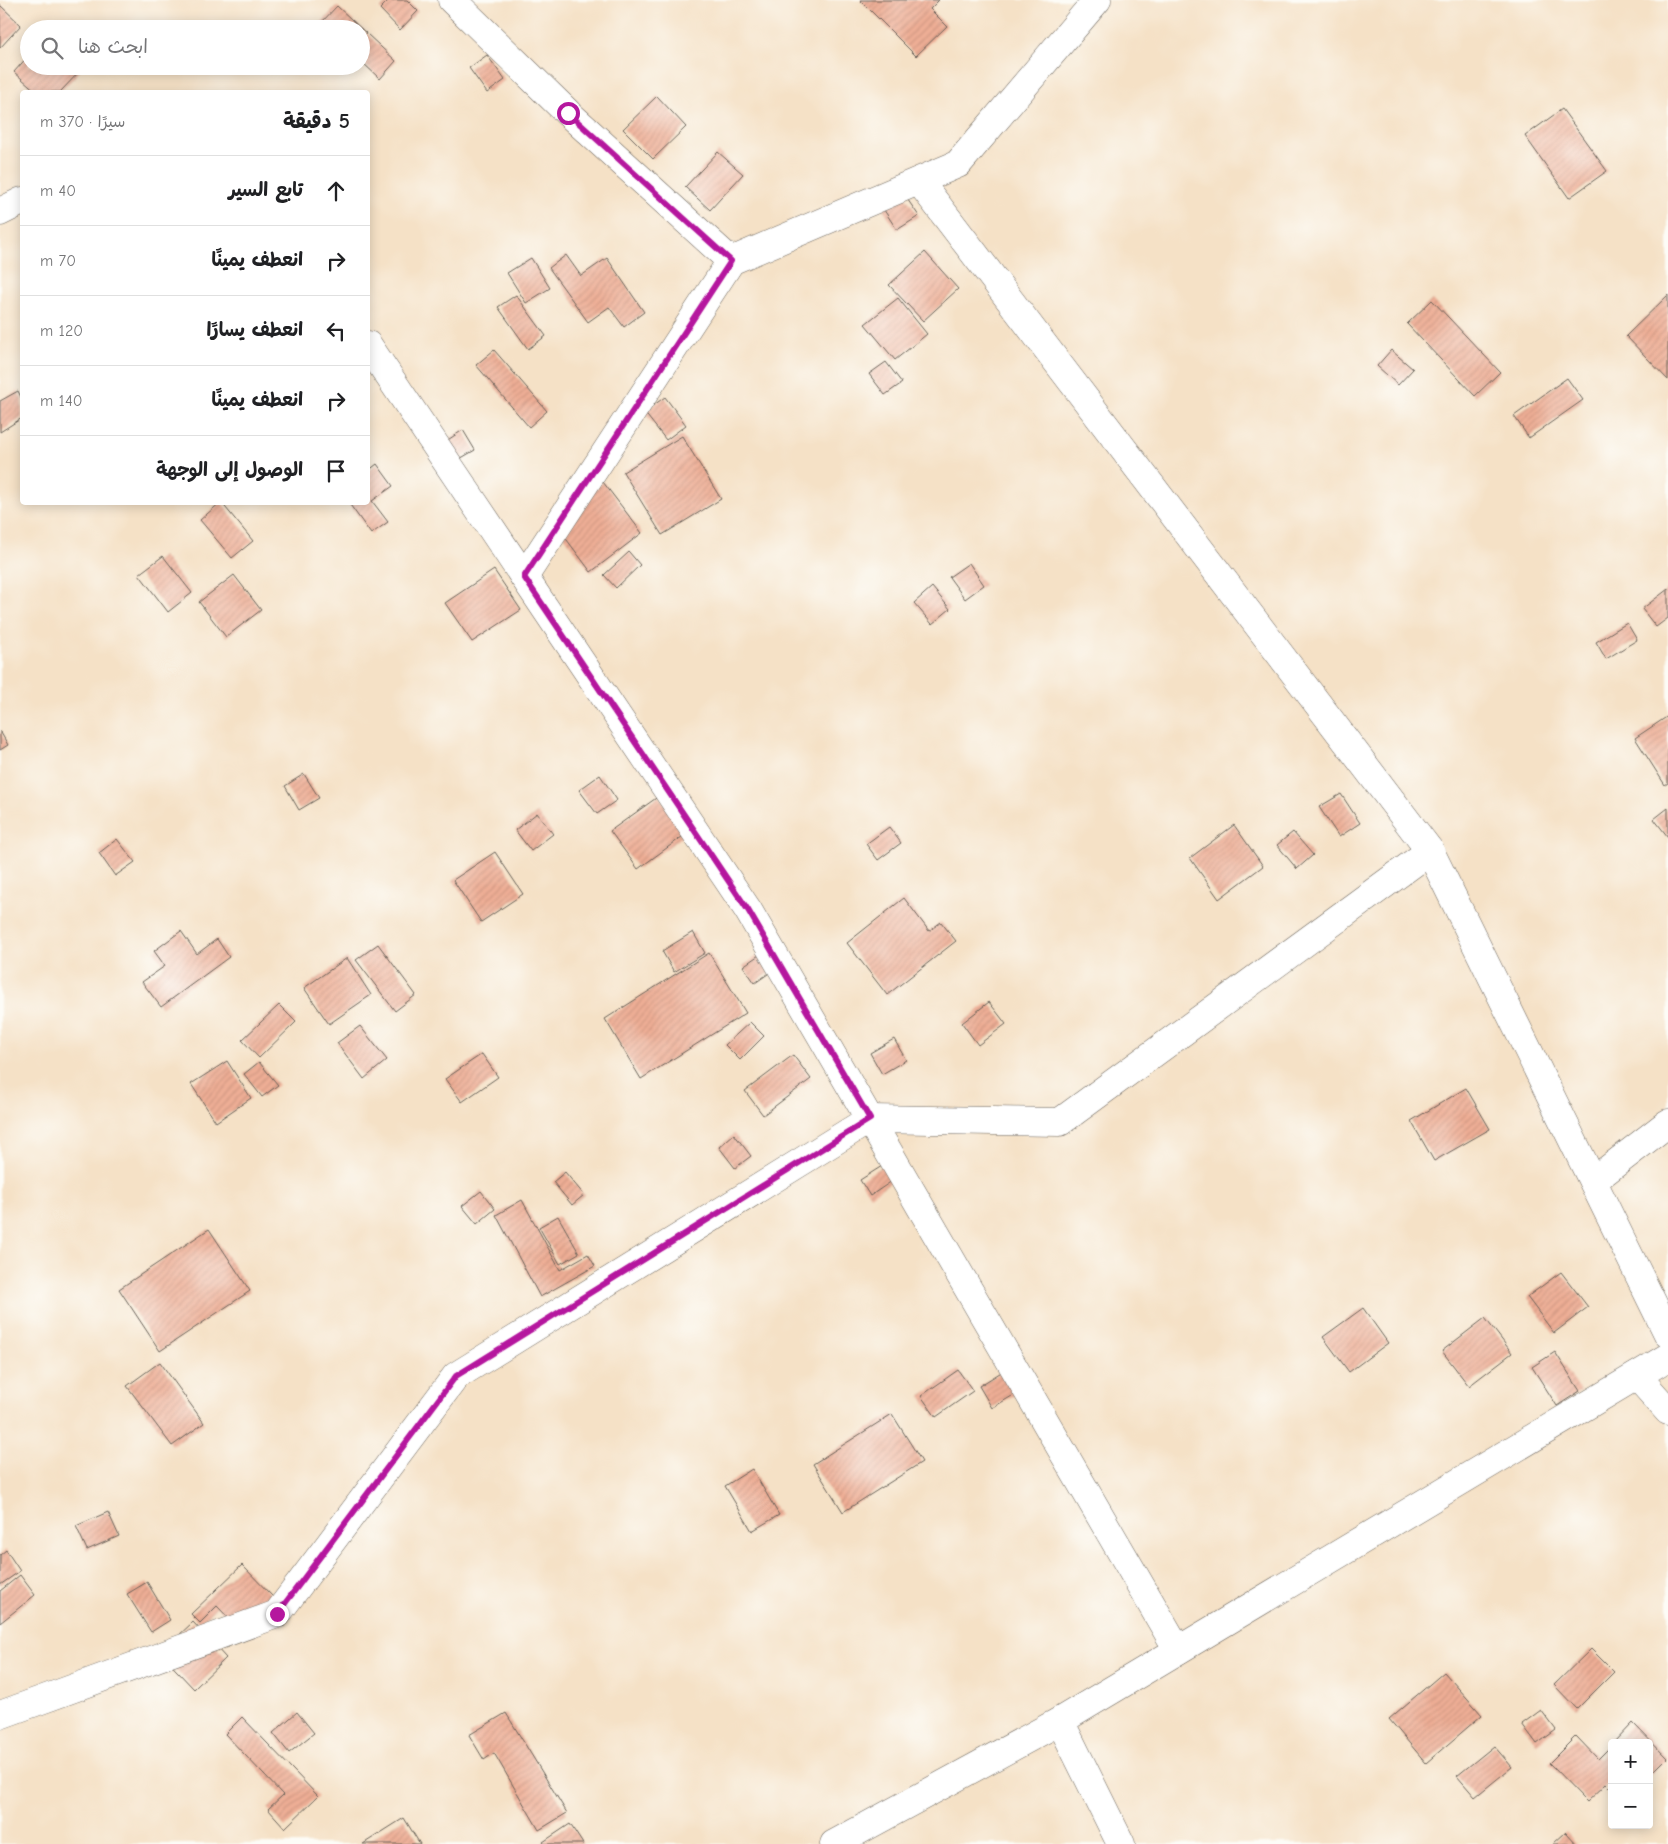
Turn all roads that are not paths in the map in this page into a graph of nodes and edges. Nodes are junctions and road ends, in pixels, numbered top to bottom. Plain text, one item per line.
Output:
1 (452, 0) edge
2 (1097, 0) edge
3 (919, 181) junction
4 (20, 202) edge
5 (0, 212) edge
6 (731, 261) junction
7 (370, 348) edge
8 (524, 577) junction
9 (1430, 851) junction
10 (870, 1119) junction
11 (1668, 1123) edge
12 (1593, 1181) junction
13 (1668, 1334) edge
14 (1668, 1357) edge
15 (1637, 1376) junction
16 (1668, 1411) edge
17 (1178, 1650) junction
18 (0, 1715) edge
19 (1060, 1722) junction
20 (834, 1844) edge
21 (1121, 1844) edge

1 - 6 street
2 - 3 street
3 - 6 street
3 - 9 street
4 - 5 street
6 - 8 street
7 - 8 street
8 - 10 street
9 - 10 street
9 - 12 street
10 - 17 street
10 - 18 street
11 - 12 street
12 - 13 street
14 - 15 street
15 - 16 street
15 - 17 street
17 - 19 street
19 - 20 street
19 - 21 street

